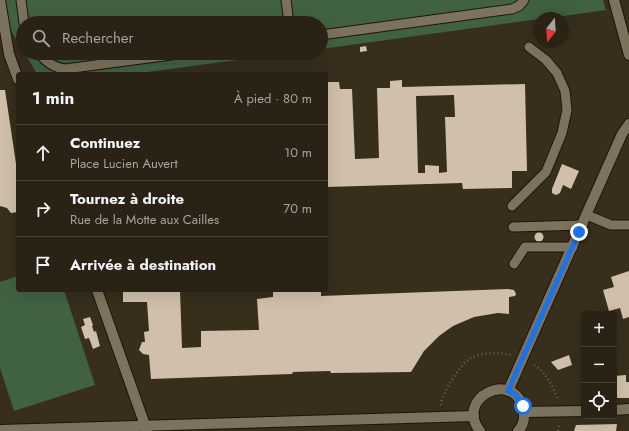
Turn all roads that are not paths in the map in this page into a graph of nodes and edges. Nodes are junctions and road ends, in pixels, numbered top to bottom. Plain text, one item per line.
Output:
1 (0, 0) edge
2 (22, 0) edge
3 (286, 0) edge
4 (524, 0) edge
5 (614, 0) edge
6 (23, 16) edge
7 (288, 16) edge
8 (328, 34) edge
9 (529, 47) dead end
10 (629, 55) edge
11 (47, 60) edge
12 (133, 60) edge
13 (16, 73) edge
14 (629, 124) edge
15 (512, 206) dead end
16 (585, 220) junction
17 (629, 225) edge
18 (513, 227) dead end
19 (573, 247) junction
20 (514, 264) dead end
21 (97, 292) edge
22 (508, 391) junction
23 (629, 409) edge
24 (617, 410) edge
25 (524, 412) junction
26 (581, 412) edge
27 (474, 416) junction
28 (146, 428) edge
29 (0, 430) edge
30 (520, 430) edge
31 (133, 431) edge
32 (480, 431) edge

1 - 13 street
2 - 6 lane
3 - 7 lane
4 - 8 lane
5 - 10 street
9 - 15 lane
11 - 12 lane
14 - 16 street
16 - 17 lane
16 - 18 lane
16 - 19 street
19 - 20 lane
19 - 22 street
21 - 28 street
22 - 25 street
22 - 27 street
23 - 24 street
25 - 26 street
25 - 30 street
27 - 28 street
27 - 32 street
28 - 29 street
28 - 31 street

